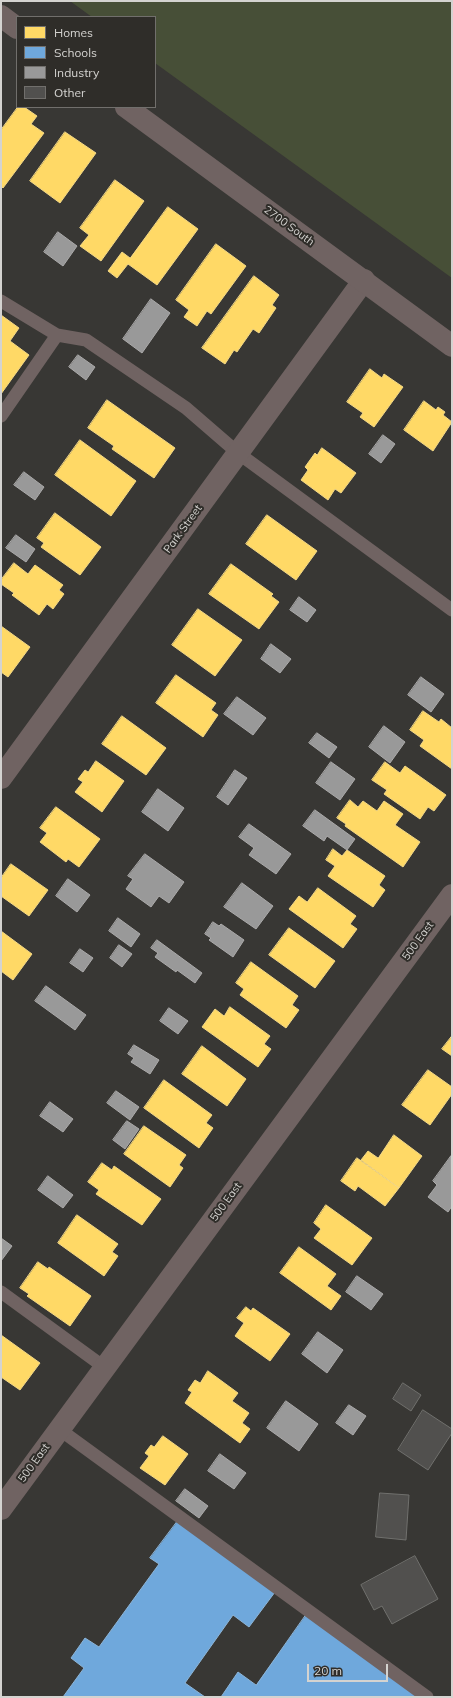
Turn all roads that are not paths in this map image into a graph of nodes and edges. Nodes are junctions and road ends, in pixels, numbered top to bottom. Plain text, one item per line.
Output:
1 (1, 16) edge
2 (16, 27) edge
3 (127, 108) edge
4 (364, 280) junction
5 (1, 301) edge
6 (58, 336) junction
7 (452, 346) edge
8 (1, 416) edge
9 (238, 453) junction
10 (452, 610) edge
11 (1, 778) edge
12 (452, 895) edge
13 (1, 1292) edge
14 (104, 1367) junction
15 (60, 1429) junction
16 (1, 1509) edge
17 (427, 1697) edge

1 - 2 street
3 - 4 street, 2700 South
4 - 7 street, 2700 South
4 - 9 street, Park Street
5 - 6 lane
6 - 8 lane
6 - 9 lane
9 - 10 lane
9 - 11 street, Park Street
12 - 14 street, 500 East
13 - 14 lane
14 - 15 street, 500 East
15 - 16 street, 500 East
15 - 17 lane

